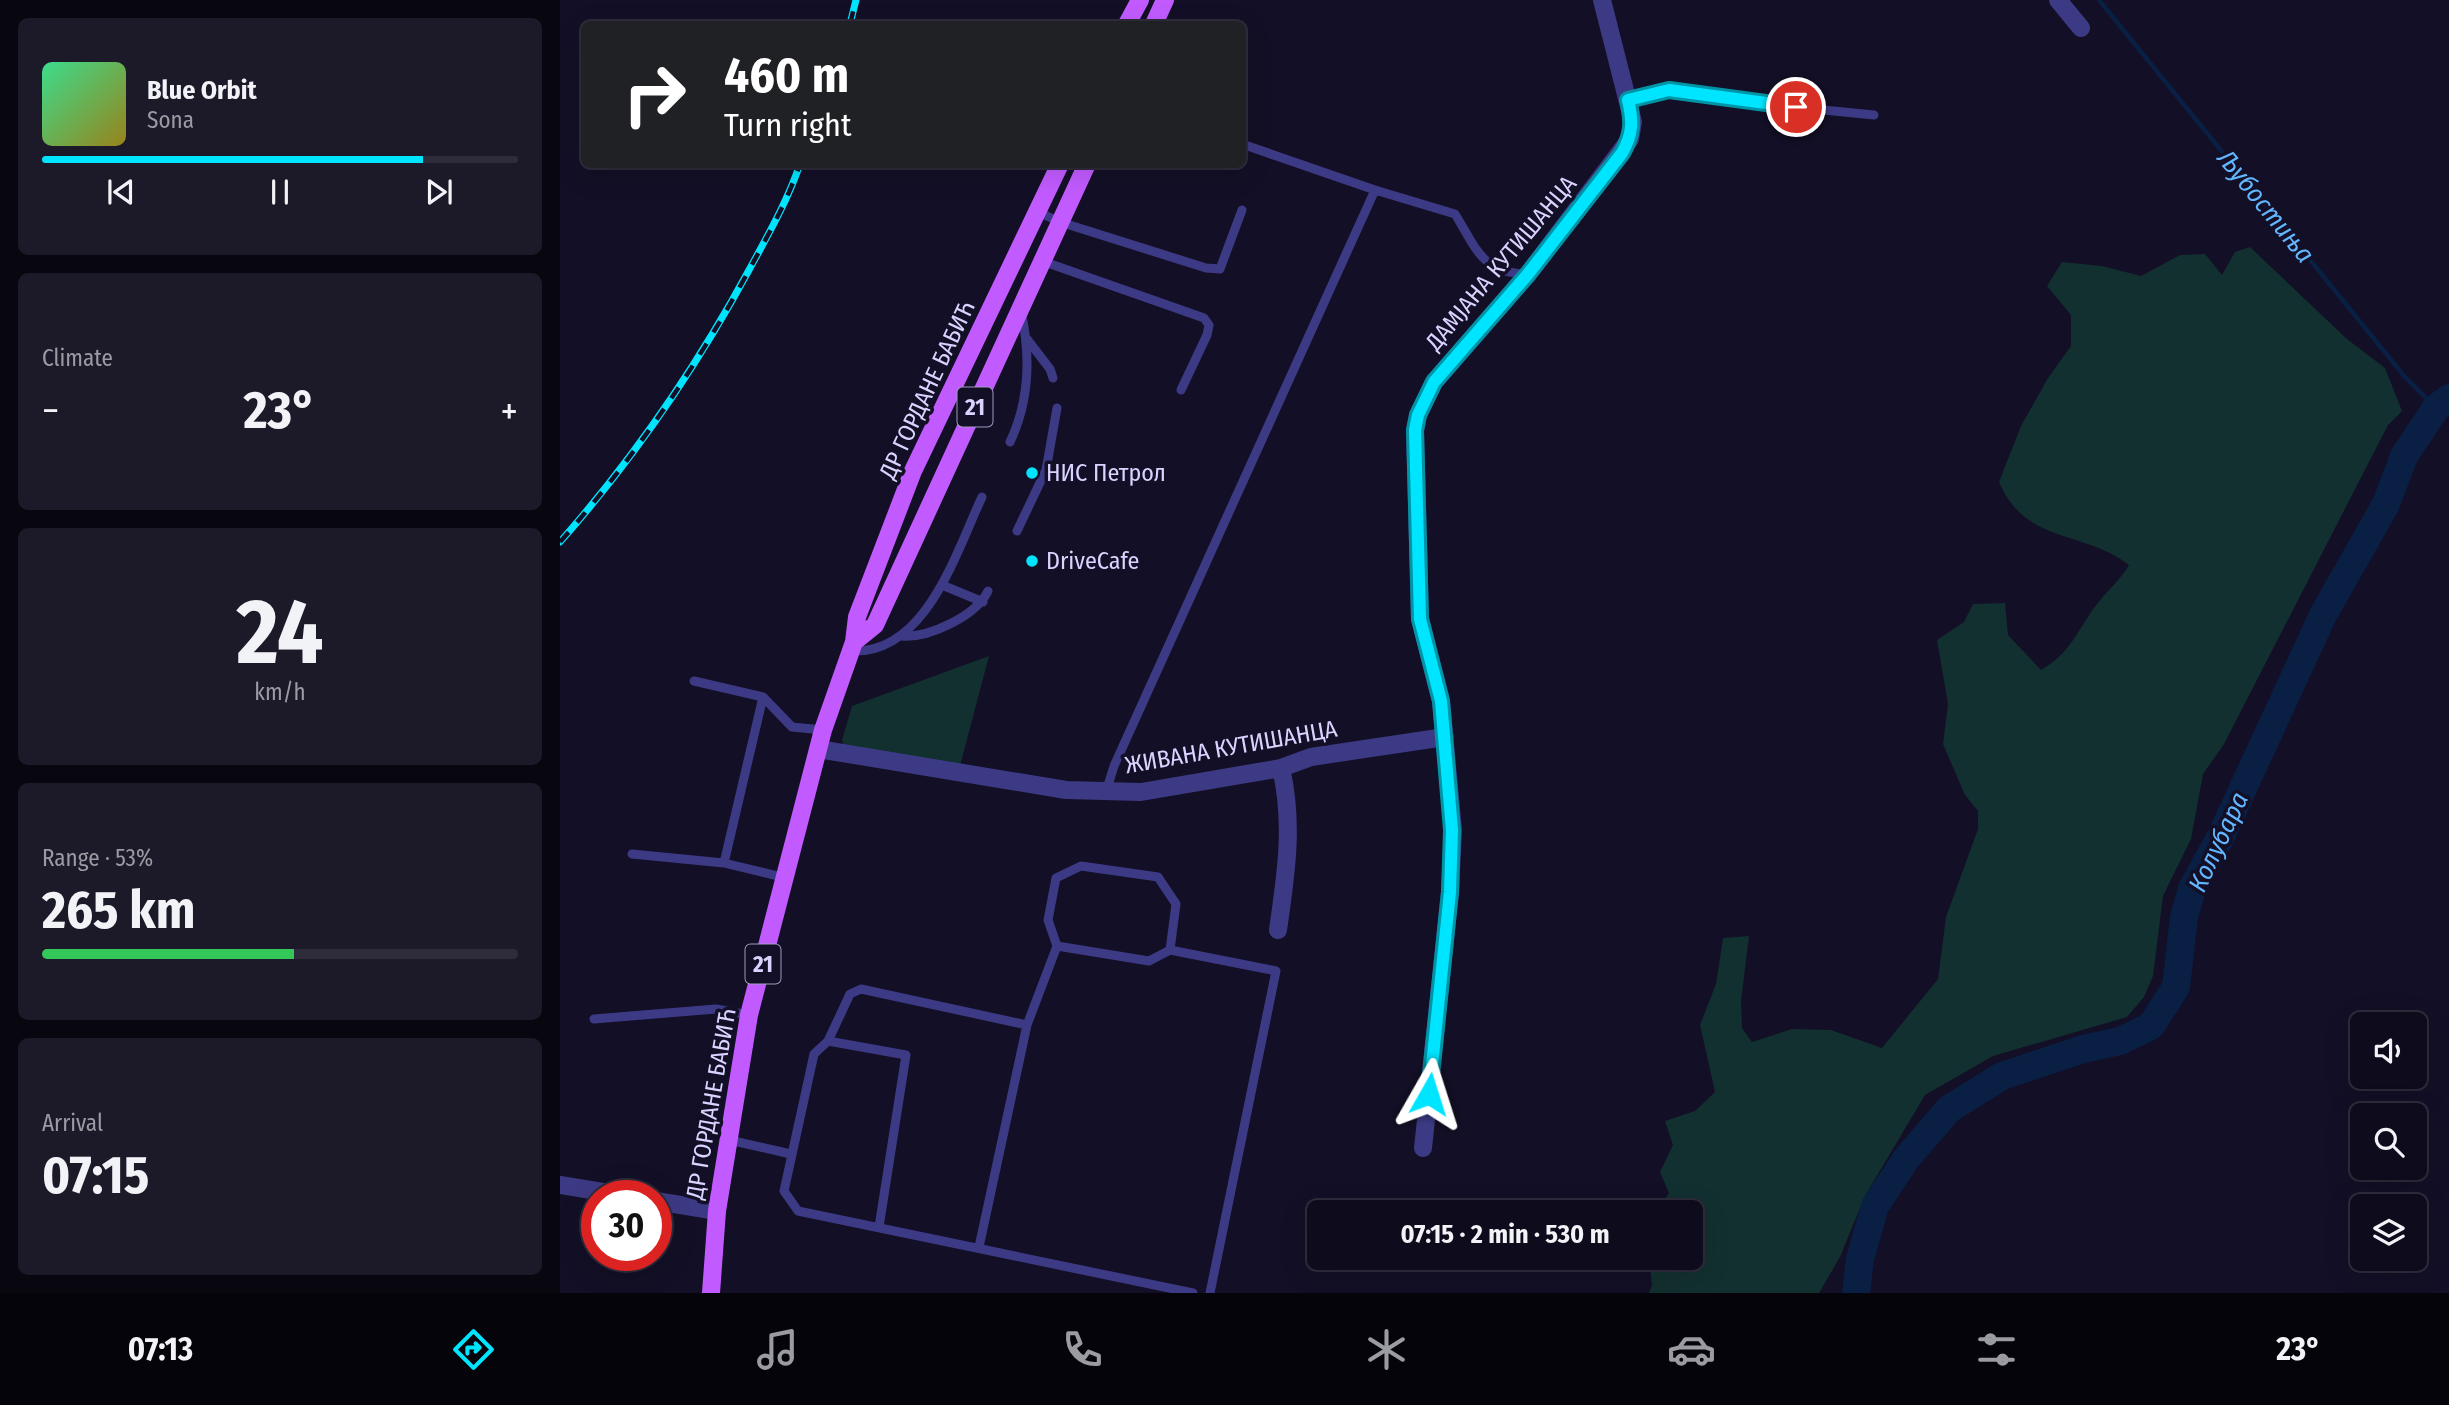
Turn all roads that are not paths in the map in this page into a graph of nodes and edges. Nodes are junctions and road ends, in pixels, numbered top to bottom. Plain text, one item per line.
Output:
1 (1140, 0) edge
2 (1166, 0) edge
3 (1602, 0) edge
4 (2058, 0) edge
5 (1129, 21) edge
6 (1156, 21) edge
7 (2081, 28) dead end
8 (1628, 100) junction
9 (1874, 116) dead end
10 (1246, 145) edge
11 (1058, 168) edge
12 (1085, 168) edge
13 (1375, 190) junction
14 (1242, 210) dead end
15 (1038, 212) junction
16 (1060, 222) junction
17 (1042, 261) junction
18 (1528, 274) junction
19 (1020, 307) junction
20 (1027, 339) junction
21 (1053, 378) dead end
22 (1181, 390) dead end
23 (1057, 408) dead end
24 (1010, 442) dead end
25 (982, 497) dead end
26 (1017, 531) dead end
27 (942, 585) junction
28 (988, 591) dead end
29 (983, 602) junction
30 (902, 636) junction
31 (853, 647) junction
32 (694, 681) dead end
33 (763, 697) junction
34 (823, 730) junction
35 (1445, 737) junction
36 (818, 749) junction
37 (1281, 768) junction
38 (1106, 792) junction
39 (632, 854) dead end
40 (724, 863) junction
41 (786, 878) junction
42 (1278, 929) dead end
43 (1058, 946) junction
44 (1170, 950) junction
45 (749, 1015) junction
46 (594, 1019) dead end
47 (1027, 1025) junction
48 (828, 1041) junction
49 (729, 1140) junction
50 (1423, 1148) dead end
51 (791, 1154) junction
52 (560, 1185) edge
53 (581, 1188) edge
54 (672, 1204) edge
55 (717, 1211) junction
56 (879, 1227) junction
57 (979, 1247) junction
58 (711, 1293) edge
59 (1193, 1293) edge
60 (1210, 1293) edge

1 - 5 main road
2 - 6 main road
3 - 8 street, ДАМЈАНА КУТИШАНЦА
4 - 7 street
8 - 9 lane
8 - 18 street, ДАМЈАНА КУТИШАНЦА
10 - 13 lane
11 - 15 main road, ДР ГОРДАНЕ БАБИЋ / 21
12 - 16 main road, ДР ГОРДАНЕ БАБИЋ / 21
13 - 18 lane
13 - 38 lane
14 - 16 lane
15 - 16 lane
15 - 31 main road, ДР ГОРДАНЕ БАБИЋ / 21
16 - 17 main road, ДР ГОРДАНЕ БАБИЋ / 21
17 - 19 main road, ДР ГОРДАНЕ БАБИЋ / 21
17 - 22 lane
18 - 35 street, ДАМЈАНА КУТИШАНЦА
19 - 20 lane
19 - 31 main road, ДР ГОРДАНЕ БАБИЋ / 21
20 - 21 lane
20 - 24 lane
23 - 26 lane
25 - 27 lane
27 - 29 lane
27 - 30 lane
28 - 29 lane
29 - 30 lane
30 - 31 lane
31 - 34 main road, ДР ГОРДАНЕ БАБИЋ / 21
32 - 33 lane
33 - 34 lane
33 - 40 lane
34 - 36 main road, ДР ГОРДАНЕ БАБИЋ / 21
35 - 37 street, ЖИВАНА КУТИШАНЦА
35 - 50 street, ДАМЈАНА КУТИШАНЦА
36 - 38 street, ЖИВАНА КУТИШАНЦА
36 - 41 main road, ДР ГОРДАНЕ БАБИЋ / 21
37 - 38 street, ЖИВАНА КУТИШАНЦА
37 - 42 street
39 - 40 lane
40 - 41 lane
41 - 45 main road, ДР ГОРДАНЕ БАБИЋ / 21
43 - 44 lane
43 - 44 lane
43 - 47 lane
44 - 60 lane
45 - 46 lane
45 - 49 main road, ДР ГОРДАНЕ БАБИЋ / 21
47 - 48 lane
47 - 57 lane
48 - 51 lane
48 - 56 lane
49 - 51 lane
49 - 55 main road, ДР ГОРДАНЕ БАБИЋ / 21
51 - 56 lane
52 - 53 street
54 - 55 street
55 - 58 main road, ДР ГОРДАНЕ БАБИЋ / 21
56 - 57 lane
57 - 59 lane

